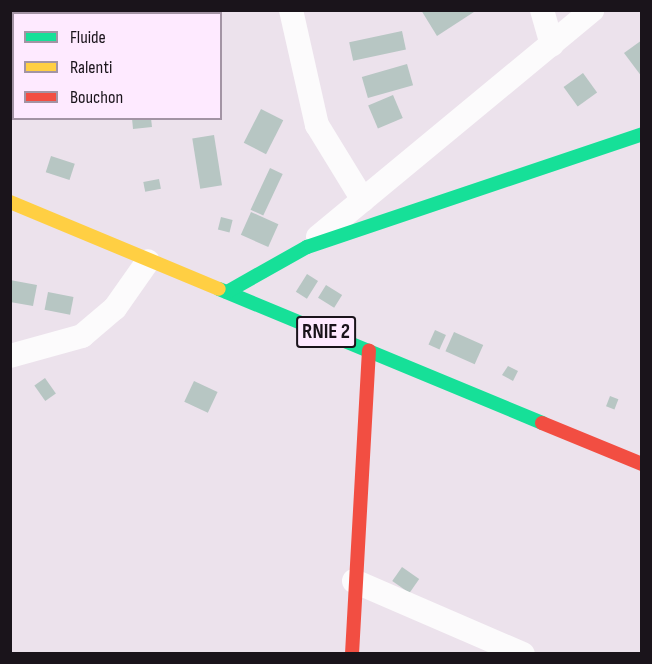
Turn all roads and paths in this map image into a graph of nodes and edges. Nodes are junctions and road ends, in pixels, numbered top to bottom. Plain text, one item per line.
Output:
1 (291, 10) edge
2 (542, 10) edge
3 (592, 10) edge
4 (552, 45) junction
5 (642, 134) edge
6 (363, 200) junction
7 (10, 202) edge
8 (307, 247) junction
9 (148, 261) junction
10 (227, 292) junction
11 (369, 350) junction
12 (10, 356) edge
13 (642, 464) edge
14 (354, 582) junction
15 (352, 654) edge
16 (523, 654) edge

1 - 6 street
2 - 4 street
3 - 4 street
4 - 6 street
5 - 8 main road
6 - 8 street
7 - 9 main road, RNIE 2
8 - 10 main road
9 - 10 main road, RNIE 2
9 - 12 street
10 - 11 main road, RNIE 2
11 - 13 main road, RNIE 2
11 - 14 main road
14 - 15 main road
14 - 16 street

